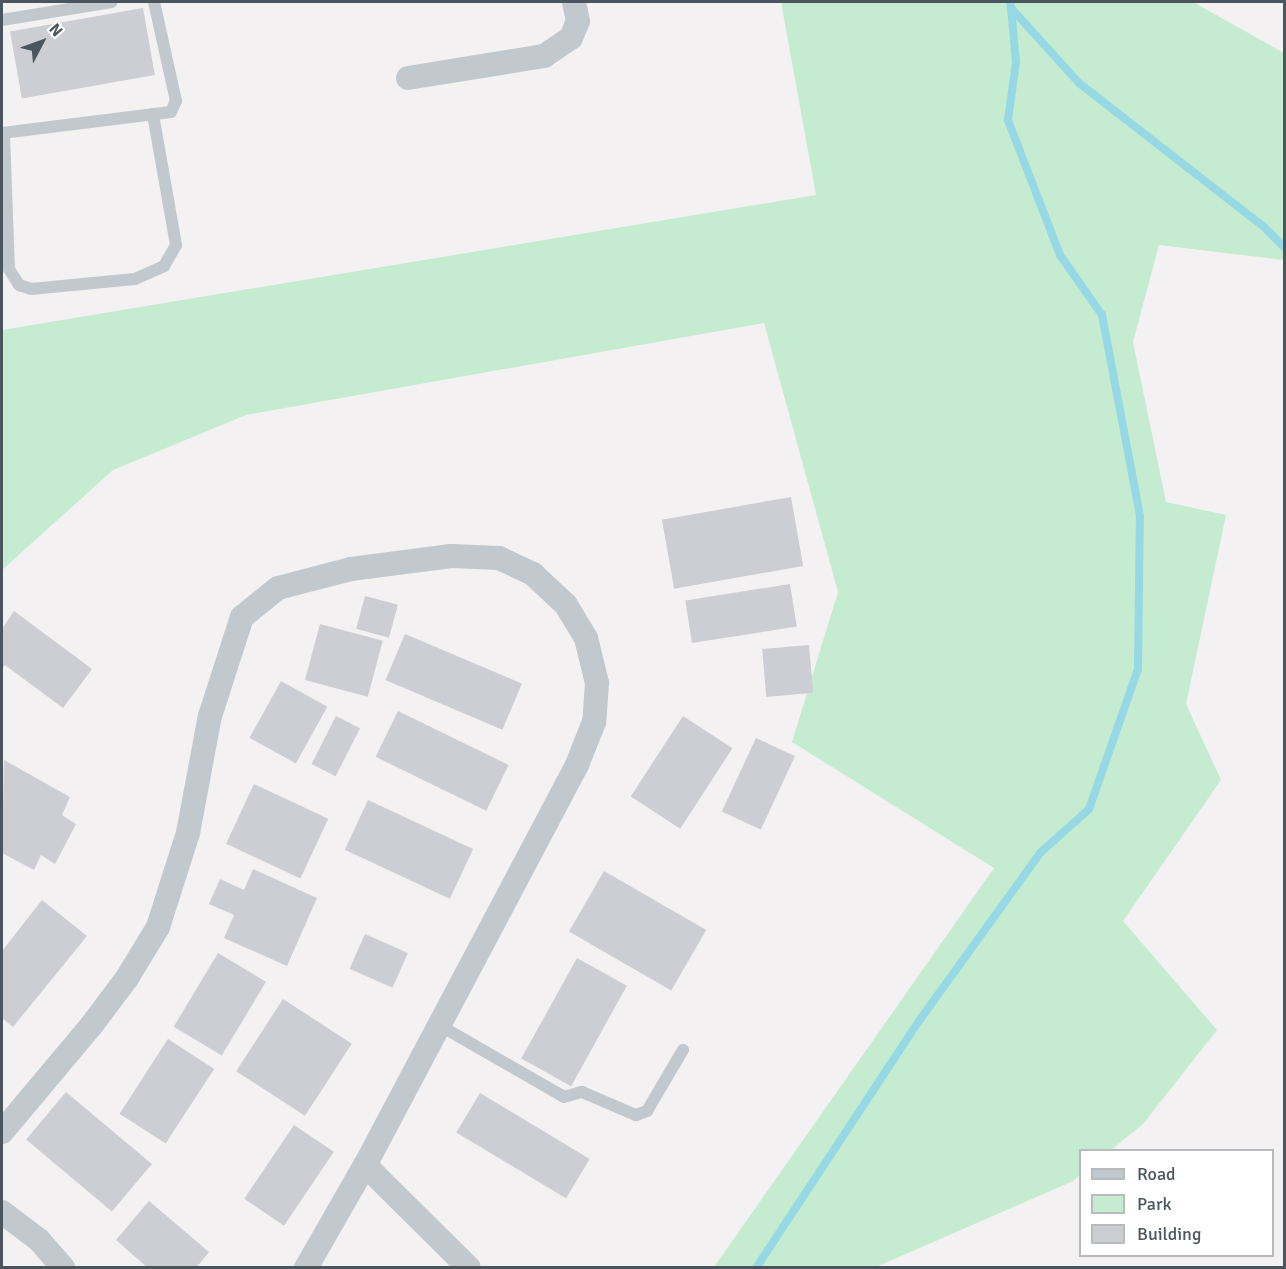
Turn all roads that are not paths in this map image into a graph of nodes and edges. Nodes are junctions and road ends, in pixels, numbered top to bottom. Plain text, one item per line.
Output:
1 (112, 2) edge
2 (154, 2) edge
3 (574, 2) edge
4 (2, 20) edge
5 (408, 78) dead end
6 (153, 114) junction
7 (3, 133) edge
8 (439, 1025) junction
9 (683, 1050) dead end
10 (2, 1132) edge
11 (365, 1165) junction
12 (2, 1212) edge
13 (63, 1268) edge
14 (306, 1268) edge
15 (469, 1268) edge

1 - 4 lane
2 - 6 lane
3 - 5 street
6 - 7 lane
6 - 7 lane
8 - 9 lane
8 - 10 street
8 - 11 street
11 - 14 street
11 - 15 street
12 - 13 street

